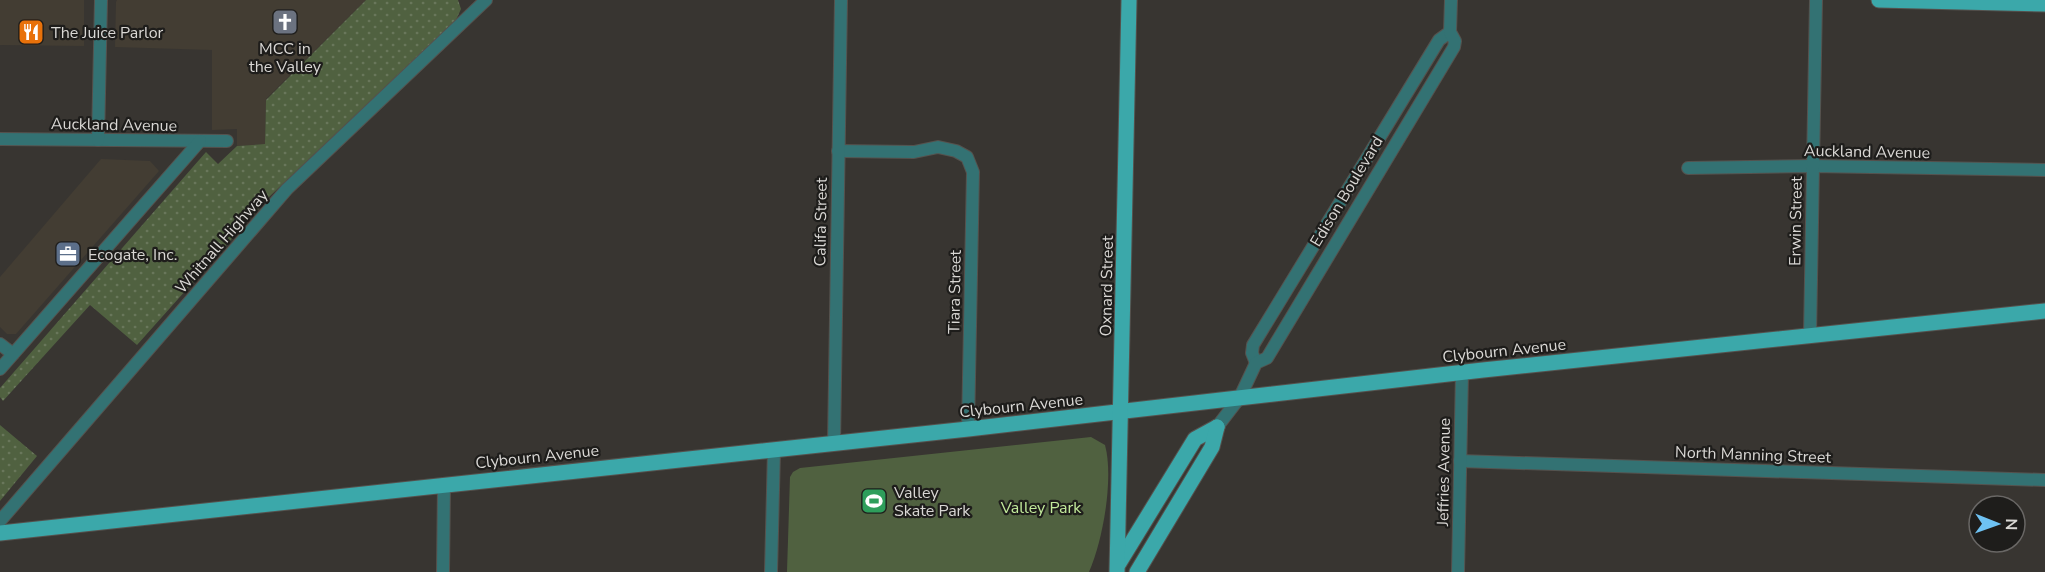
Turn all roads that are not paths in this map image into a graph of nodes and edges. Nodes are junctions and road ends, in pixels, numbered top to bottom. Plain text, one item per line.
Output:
1 (101, 0) edge
2 (486, 0) edge
3 (841, 0) edge
4 (1129, 0) edge
5 (1450, 0) edge
6 (1816, 0) edge
7 (1879, 0) edge
8 (2045, 4) edge
9 (1450, 32) junction
10 (0, 139) edge
11 (98, 140) junction
12 (200, 141) junction
13 (227, 141) dead end
14 (838, 151) junction
15 (1812, 166) junction
16 (1688, 168) dead end
17 (2045, 170) edge
18 (2045, 311) edge
19 (1810, 335) junction
20 (0, 344) edge
21 (13, 354) junction
22 (1256, 363) junction
23 (0, 369) edge
24 (1462, 373) junction
25 (1240, 398) junction
26 (1121, 412) junction
27 (1217, 427) junction
28 (968, 429) junction
29 (834, 444) junction
30 (774, 450) junction
31 (1460, 460) junction
32 (2045, 480) edge
33 (444, 484) junction
34 (0, 521) edge
35 (0, 533) edge
36 (1116, 570) edge
37 (443, 572) edge
38 (771, 572) edge
39 (1137, 572) edge
40 (1458, 572) edge

1 - 11 street
2 - 34 street, Whitnall Highway
3 - 14 street, Califa Street
4 - 26 main road, Oxnard Street
5 - 9 street, Edison Boulevard
6 - 15 street, Erwin Street
7 - 8 main road
9 - 22 street, Edison Boulevard
9 - 22 street, Edison Boulevard
10 - 11 street, Auckland Avenue
11 - 12 street, Auckland Avenue
12 - 13 street, Auckland Avenue
12 - 21 street
14 - 28 street, Tiara Street
14 - 29 street, Califa Street
15 - 16 street, Auckland Avenue
15 - 17 street, Auckland Avenue
15 - 19 street, Erwin Street
18 - 19 main road, Clybourn Avenue
19 - 24 main road, Clybourn Avenue
20 - 21 street
21 - 23 street
22 - 25 street, Edison Boulevard
24 - 25 main road, Clybourn Avenue
24 - 31 street, Jeffries Avenue
25 - 26 main road, Clybourn Avenue
25 - 27 street, Edison Boulevard
26 - 28 main road, Clybourn Avenue
26 - 36 main road, Oxnard Street
27 - 36 main road, Edison Boulevard
27 - 39 main road, Edison Boulevard
28 - 29 main road, Clybourn Avenue
29 - 30 main road, Clybourn Avenue
30 - 33 main road, Clybourn Avenue
30 - 38 street
31 - 32 street, North Manning Street
31 - 40 street, Jeffries Avenue
33 - 35 main road, Clybourn Avenue
33 - 37 street

